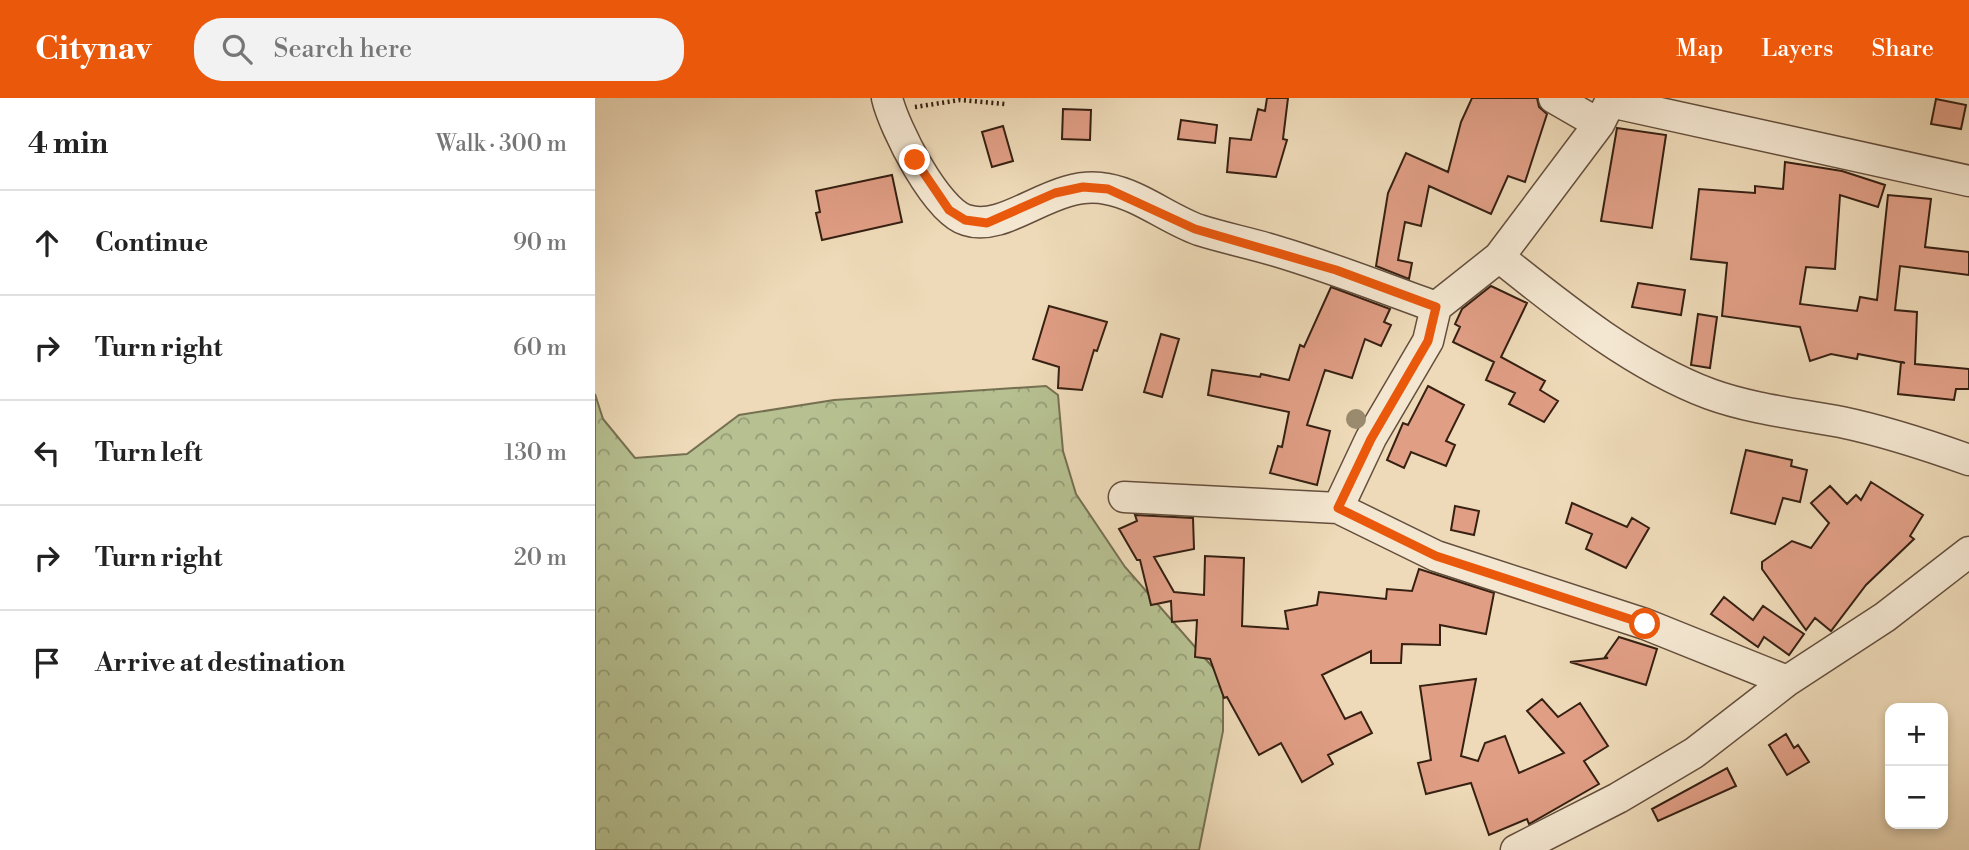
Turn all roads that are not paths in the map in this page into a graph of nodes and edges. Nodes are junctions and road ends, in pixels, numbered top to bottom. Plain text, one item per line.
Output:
1 (1554, 98) edge
2 (889, 105) edge
3 (1607, 108) edge
4 (1969, 181) edge
5 (1499, 257) junction
6 (1436, 307) junction
7 (1969, 460) edge
8 (1124, 497) dead end
9 (1338, 508) junction
10 (1969, 552) edge
11 (1787, 681) junction
12 (1516, 850) edge

1 - 3 street
2 - 6 street
3 - 4 street
3 - 5 street
5 - 6 street
5 - 7 street
6 - 9 street
8 - 9 street
9 - 11 street
10 - 11 street
11 - 12 street

